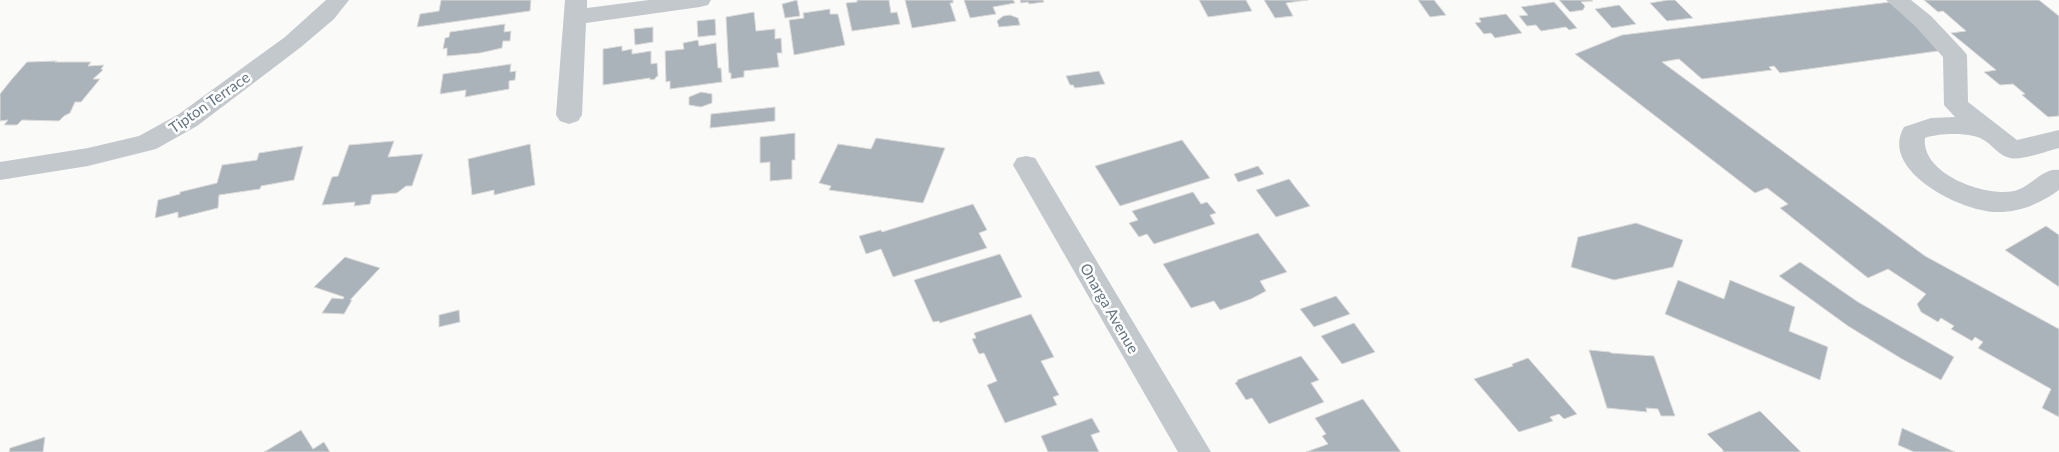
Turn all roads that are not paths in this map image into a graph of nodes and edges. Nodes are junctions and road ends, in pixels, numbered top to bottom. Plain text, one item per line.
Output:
1 (338, 0) edge
2 (700, 0) edge
3 (1897, 0) edge
4 (576, 8) edge
5 (569, 115) dead end
6 (1988, 131) junction
7 (2059, 138) edge
8 (2013, 150) junction
9 (1026, 165) dead end
10 (0, 171) edge
11 (2058, 180) edge
12 (1194, 452) edge

1 - 10 street, Tipton Terrace
2 - 4 street
3 - 6 street
4 - 5 street
6 - 8 street
6 - 11 street
7 - 8 street
8 - 11 street
9 - 12 street, Onarga Avenue

